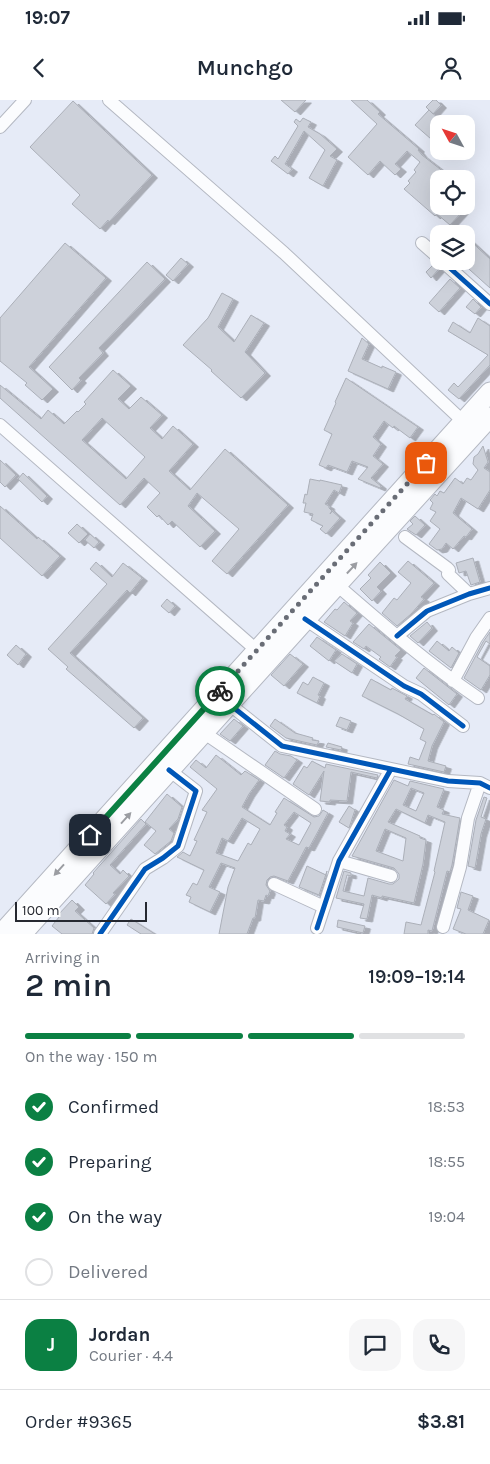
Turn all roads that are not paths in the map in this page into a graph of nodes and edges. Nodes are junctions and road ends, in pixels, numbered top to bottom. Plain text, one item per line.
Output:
1 (25, 100) edge
2 (109, 100) edge
3 (124, 105) edge
4 (0, 127) edge
5 (422, 243) dead end
6 (430, 250) edge
7 (452, 270) edge
8 (490, 304) edge
9 (490, 392) edge
10 (490, 417) edge
11 (0, 425) edge
12 (470, 427) junction
13 (405, 537) dead end
14 (337, 585) junction
15 (490, 588) edge
16 (469, 594) junction
17 (490, 618) edge
18 (305, 619) junction
19 (397, 636) junction
20 (262, 655) junction
21 (453, 681) junction
22 (478, 698) dead end
23 (229, 704) junction
24 (463, 726) dead end
25 (203, 732) junction
26 (391, 769) junction
27 (169, 770) junction
28 (485, 786) edge
29 (315, 808) dead end
30 (339, 861) junction
31 (391, 876) dead end
32 (274, 884) dead end
33 (324, 907) junction
34 (443, 927) dead end
35 (317, 928) dead end
36 (1, 934) edge
37 (22, 934) edge
38 (100, 934) edge

1 - 4 street
2 - 3 street
3 - 12 street
5 - 6 street
7 - 8 street
9 - 12 highway
10 - 12 highway
11 - 20 street
14 -> 12 highway
12 - 20 highway
13 - 16 street
14 - 18 highway
14 - 19 street
15 - 16 street
16 - 19 street
17 - 21 street
18 - 20 highway
18 - 24 street
19 - 21 street
20 - 23 highway
20 -> 36 highway
21 - 22 street
23 - 25 highway
23 - 26 street
25 - 27 highway
25 - 29 street
26 - 28 street
26 - 30 street
37 -> 27 highway
27 - 38 street
28 - 34 street
30 - 31 street
30 - 33 street
32 - 33 street
33 - 35 street

